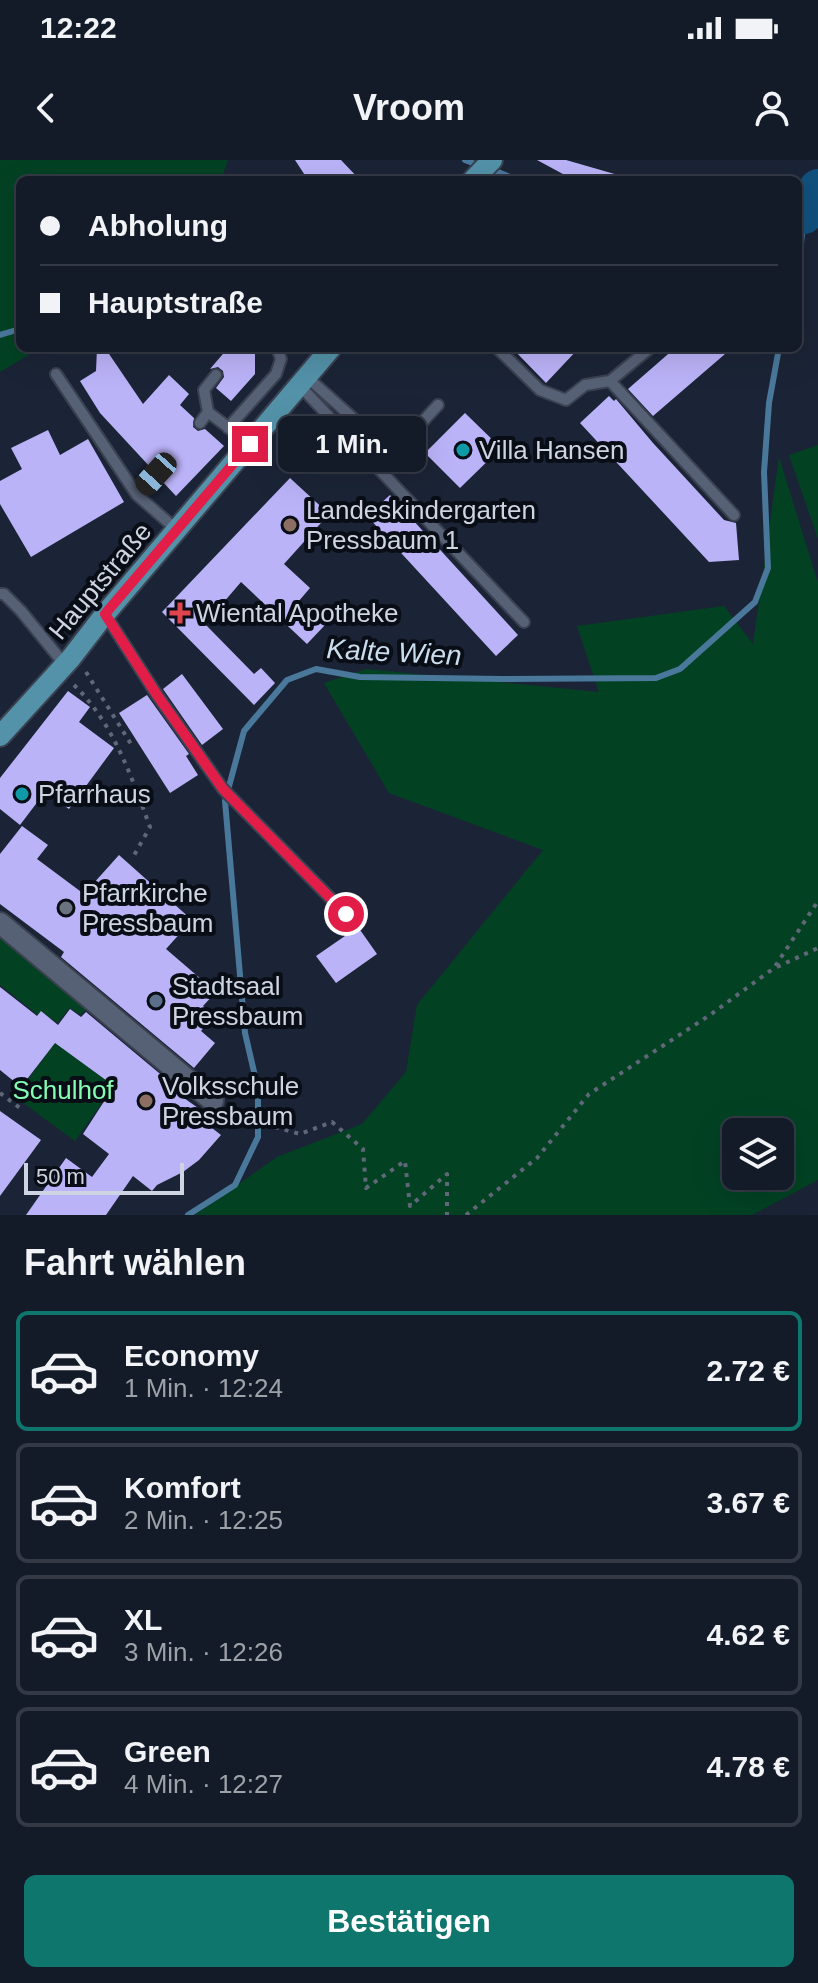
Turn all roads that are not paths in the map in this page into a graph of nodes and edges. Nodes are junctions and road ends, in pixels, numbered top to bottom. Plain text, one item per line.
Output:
1 (492, 160) edge
2 (477, 176) edge
3 (278, 352) edge
4 (328, 352) edge
5 (501, 352) edge
6 (645, 352) edge
7 (56, 374) dead end
8 (216, 375) dead end
9 (304, 381) junction
10 (610, 381) junction
11 (438, 405) dead end
12 (208, 412) junction
13 (200, 423) dead end
14 (228, 428) junction
15 (250, 444) junction
16 (156, 474) dead end
17 (137, 495) junction
18 (734, 515) dead end
19 (177, 530) junction
20 (0, 594) edge
21 (105, 614) junction
22 (524, 622) dead end
23 (65, 665) junction
24 (0, 736) edge
25 (346, 914) dead end
26 (0, 923) edge
27 (213, 1101) dead end

1 - 2 main road
3 - 14 lane
4 - 9 main road, Hauptstraße
5 - 10 lane
6 - 10 lane
7 - 17 lane
8 - 12 lane
9 - 11 lane
9 - 15 main road, Hauptstraße
9 - 22 lane
10 - 18 lane
12 - 13 lane
12 - 14 lane
14 - 15 lane
15 - 19 main road, Hauptstraße
16 - 17 lane
17 - 19 lane
19 - 21 main road, Hauptstraße
20 - 23 lane
21 - 23 main road, Hauptstraße
21 - 25 lane
23 - 24 main road, Hauptstraße
26 - 27 street

